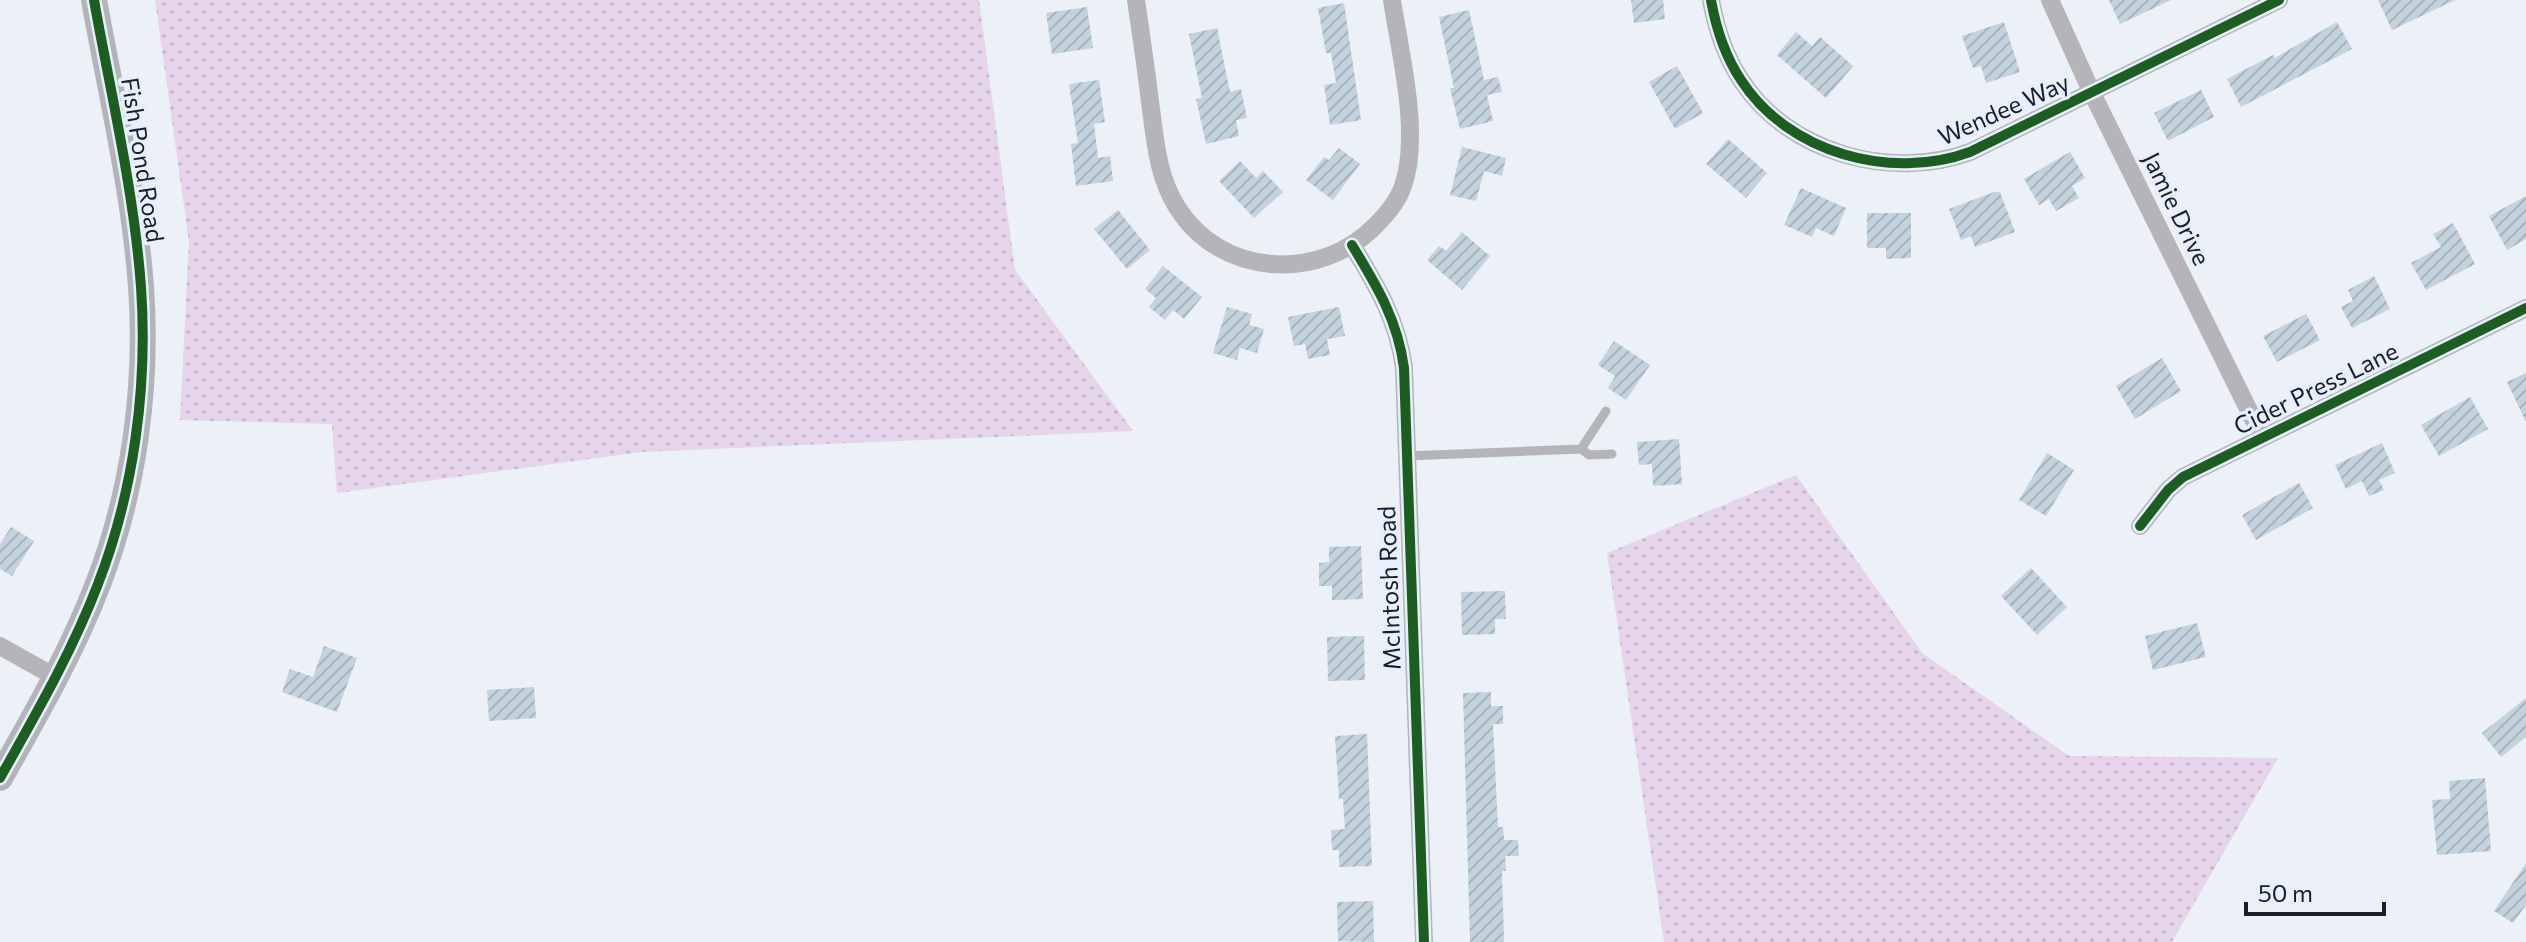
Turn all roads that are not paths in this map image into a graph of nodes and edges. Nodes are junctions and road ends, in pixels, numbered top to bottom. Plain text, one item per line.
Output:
1 (94, 0) edge
2 (1136, 0) edge
3 (1392, 0) edge
4 (1711, 0) edge
5 (2050, 0) edge
6 (2279, 0) edge
7 (2092, 93) junction
8 (1352, 245) junction
9 (2526, 308) edge
10 (1606, 411) dead end
11 (2262, 437) junction
12 (1581, 449) junction
13 (1612, 454) dead end
14 (1406, 456) junction
15 (2140, 526) dead end
16 (0, 646) edge
17 (57, 678) junction
18 (0, 778) edge
19 (1424, 942) edge

1 - 17 street, Fish Pond Road
2 - 8 street
3 - 8 street
4 - 7 street, Wendee Way
5 - 7 street, Jamie Drive
6 - 7 street, Wendee Way
7 - 11 street, Jamie Drive
8 - 14 street, McIntosh Road
9 - 11 street, Cider Press Lane
10 - 12 lane
11 - 15 street, Cider Press Lane
12 - 13 lane
12 - 14 lane
14 - 19 street, McIntosh Road
16 - 17 street
17 - 18 street, Fish Pond Road

